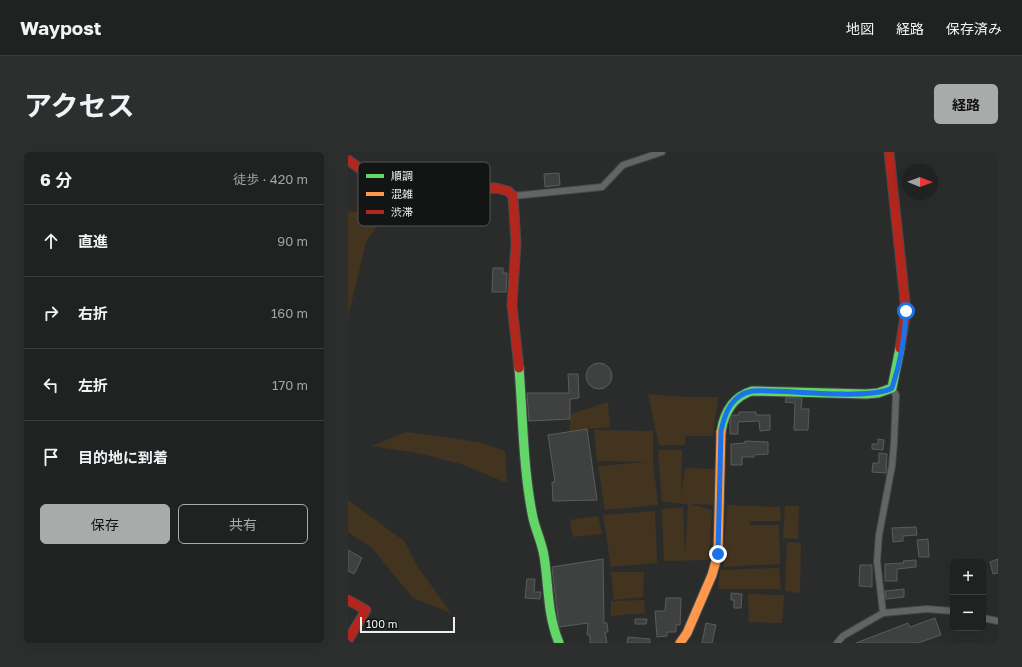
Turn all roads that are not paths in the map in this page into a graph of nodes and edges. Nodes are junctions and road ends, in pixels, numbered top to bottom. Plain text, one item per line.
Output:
1 (662, 152) edge
2 (889, 152) edge
3 (348, 160) edge
4 (358, 167) edge
5 (490, 188) edge
6 (513, 196) junction
7 (892, 388) junction
8 (348, 600) edge
9 (950, 611) edge
10 (883, 613) junction
11 (986, 619) edge
12 (998, 621) edge
13 (348, 640) edge
14 (559, 643) edge
15 (680, 643) edge
16 (837, 643) edge

1 - 6 street
2 - 7 street
3 - 4 street
5 - 6 street
6 - 14 street
7 - 10 street
7 - 15 street
8 - 13 street
9 - 10 street
10 - 16 street
11 - 12 street

